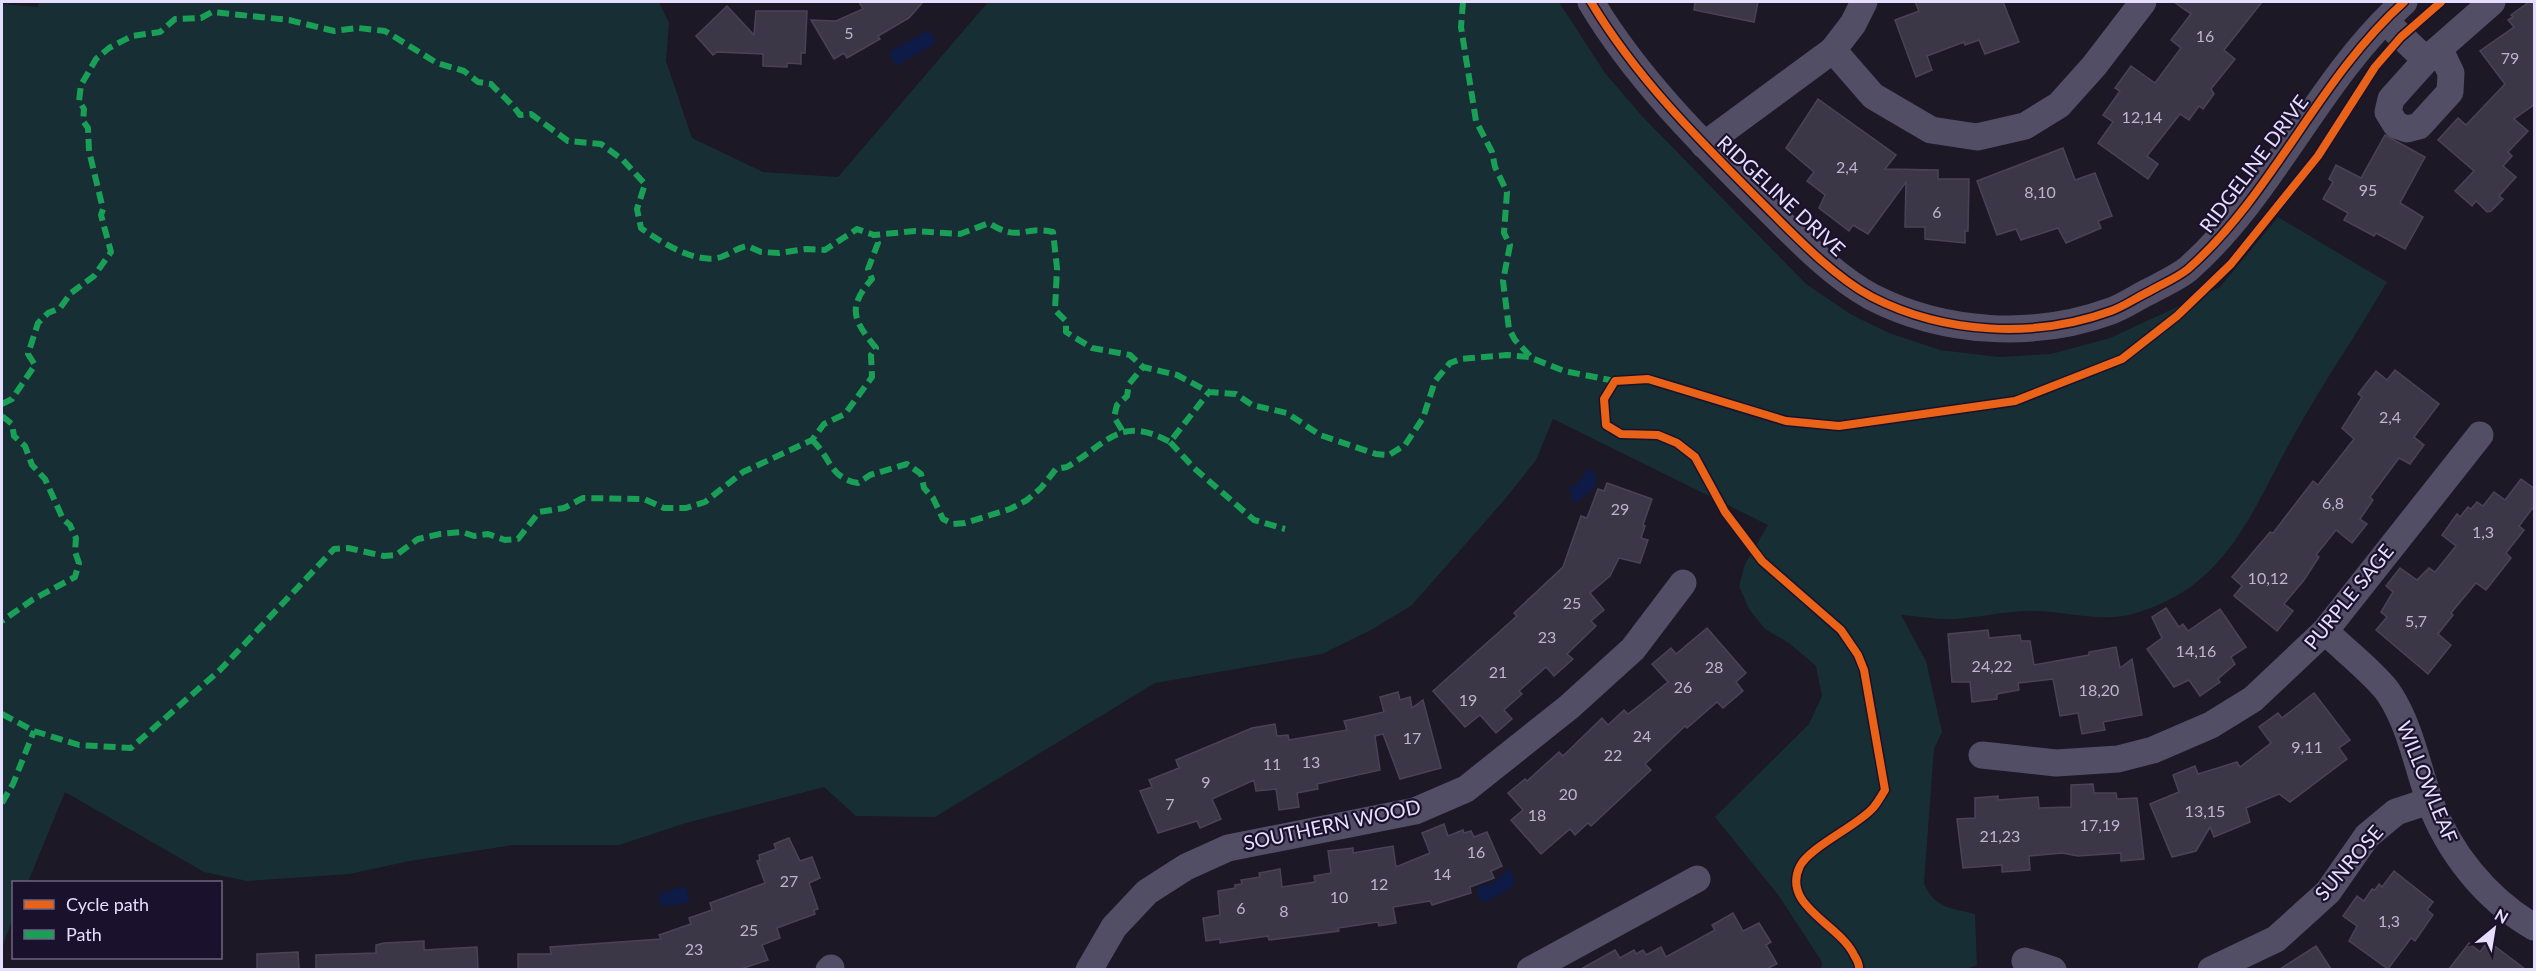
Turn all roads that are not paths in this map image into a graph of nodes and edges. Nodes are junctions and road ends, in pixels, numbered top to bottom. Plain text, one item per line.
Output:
1 (1591, 2) edge
2 (1864, 2) edge
3 (2143, 2) edge
4 (2404, 2) edge
5 (2492, 2) edge
6 (2385, 21) junction
7 (1833, 50) junction
8 (1704, 145) junction
9 (2480, 435) dead end
10 (1683, 583) dead end
11 (2325, 631) junction
12 (1982, 755) dead end
13 (2429, 801) junction
14 (1697, 879) dead end
15 (2535, 927) edge
16 (2025, 961) dead end
17 (1089, 969) edge
18 (1530, 969) edge
19 (2053, 969) edge
20 (2211, 969) edge

1 - 8 street, RIDGELINE DRIVE
2 - 7 street
3 - 7 street
4 - 6 street, RIDGELINE DRIVE
5 - 6 street
6 - 8 street, RIDGELINE DRIVE
7 - 8 street
9 - 11 street, PURPLE SAGE
10 - 17 street, SOUTHERN WOOD
11 - 12 street, PURPLE SAGE
11 - 13 street, WILLOWLEAF
13 - 15 street, WILLOWLEAF
13 - 20 street, SUNROSE
14 - 18 street
16 - 19 street

